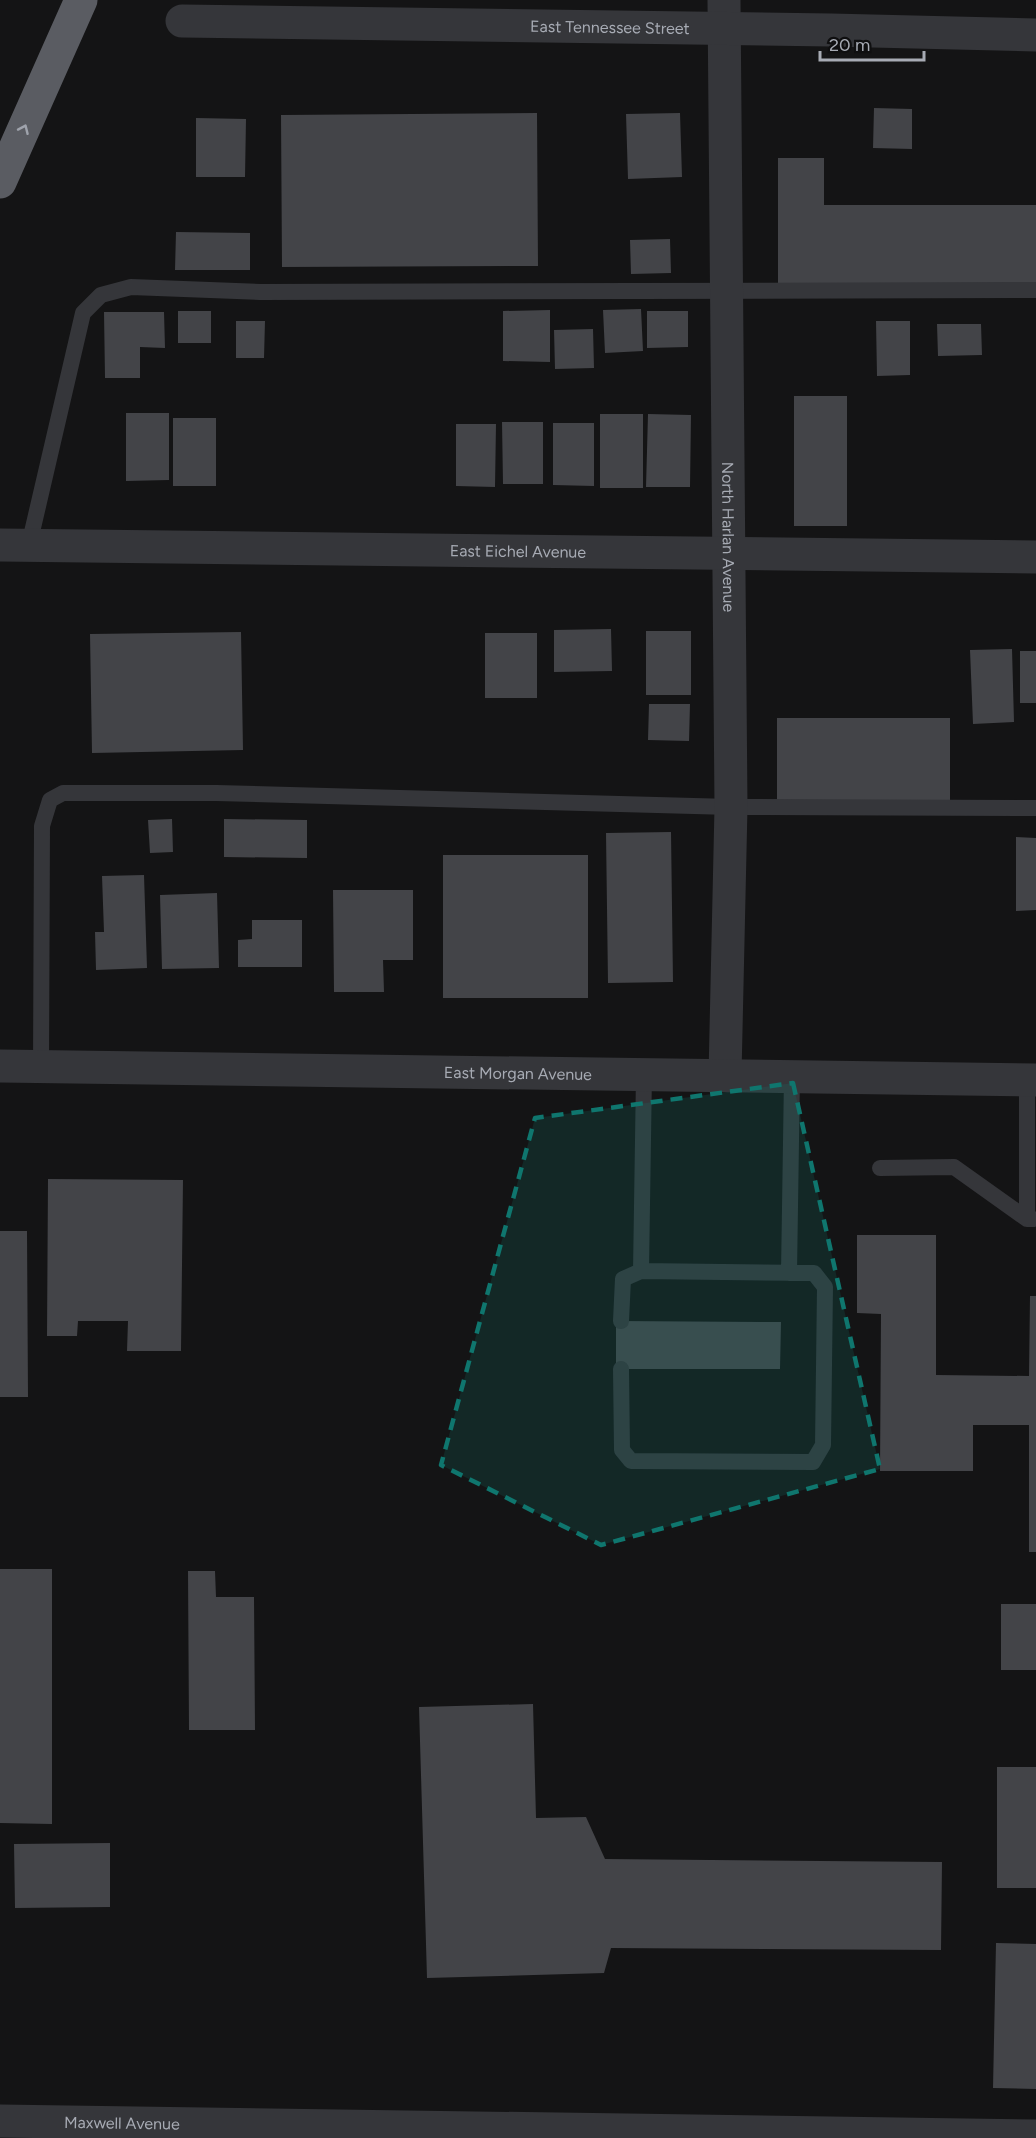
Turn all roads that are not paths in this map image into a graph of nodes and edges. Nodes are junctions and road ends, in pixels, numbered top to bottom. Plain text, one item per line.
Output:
1 (81, 0) edge
2 (724, 14) edge
3 (182, 21) dead end
4 (1036, 35) edge
5 (0, 182) edge
6 (1036, 290) edge
7 (727, 291) junction
8 (15, 545) edge
9 (729, 552) junction
10 (1036, 557) edge
11 (730, 807) junction
12 (1036, 808) edge
13 (0, 1066) edge
14 (41, 1067) junction
15 (644, 1074) junction
16 (725, 1075) junction
17 (792, 1076) junction
18 (1032, 1080) edge
19 (880, 1168) dead end
20 (1031, 1219) edge
21 (641, 1271) junction
22 (789, 1273) junction
23 (621, 1321) dead end
24 (621, 1369) dead end
25 (0, 2121) edge
26 (1036, 2136) edge

5 -> 1 highway
2 - 3 street, East Tennessee Street
2 - 4 street, East Tennessee Street
2 - 7 street, North Harlan Avenue
6 - 7 lane
7 - 8 lane
7 - 9 street, North Harlan Avenue
8 - 9 street, East Eichel Avenue
9 - 10 street, East Eichel Avenue
9 - 11 street, North Harlan Avenue
11 - 12 lane
11 - 14 lane
11 - 16 street, North Harlan Avenue
13 - 14 street, East Morgan Avenue
14 - 15 street, East Morgan Avenue
15 - 16 street, East Morgan Avenue
15 - 21 lane
16 - 17 street, East Morgan Avenue
17 - 18 street, East Morgan Avenue
17 - 22 lane
18 - 20 lane
19 - 20 lane
21 - 22 lane
21 - 23 lane
22 - 24 lane
25 - 26 street, Maxwell Avenue

